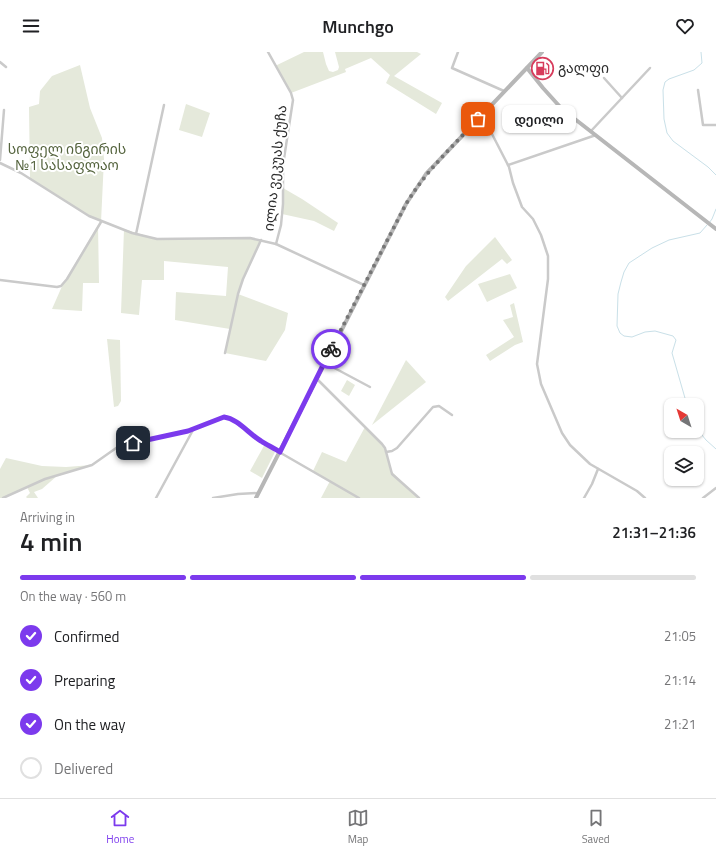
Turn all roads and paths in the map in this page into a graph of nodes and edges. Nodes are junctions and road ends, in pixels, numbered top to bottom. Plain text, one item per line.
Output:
1 (268, 52) edge
2 (458, 52) edge
3 (542, 52) edge
4 (0, 62) edge
5 (6, 67) dead end
6 (527, 68) junction
7 (650, 68) dead end
8 (604, 78) dead end
9 (698, 90) dead end
10 (504, 92) junction
11 (622, 98) junction
12 (164, 105) dead end
13 (4, 110) dead end
14 (478, 119) junction
15 (716, 125) edge
16 (591, 131) junction
17 (596, 136) junction
18 (0, 161) edge
19 (508, 165) junction
20 (101, 222) junction
21 (716, 229) edge
22 (136, 234) junction
23 (261, 240) junction
24 (276, 244) junction
25 (0, 280) edge
26 (364, 285) junction
27 (226, 353) dead end
28 (324, 363) junction
29 (316, 378) junction
30 (370, 387) dead end
31 (452, 415) dead end
32 (194, 429) junction
33 (280, 452) junction
34 (386, 452) junction
35 (598, 469) junction
36 (716, 488) edge
37 (259, 493) junction
38 (3, 498) edge
39 (156, 498) edge
40 (213, 498) edge
41 (256, 498) edge
42 (359, 498) edge
43 (419, 498) edge
44 (584, 498) edge
45 (644, 498) edge
46 (703, 498) edge

1 - 24 street, ილია ვეკუას ქუჩა
2 - 10 street
3 - 6 main road
4 - 5 street
6 - 10 main road
6 - 16 main road
7 - 11 street
8 - 11 street
9 - 15 street
10 - 14 main road
11 - 16 street
12 - 22 street
13 - 18 street
14 - 19 street
14 - 26 main road
16 - 17 main road
17 - 19 street
17 - 21 main road
18 - 20 street
19 - 35 street
20 - 22 street
20 - 25 street
22 - 23 street
23 - 24 street
23 - 27 street
24 - 26 street
26 - 28 main road
28 - 29 main road
28 - 30 street
29 - 33 main road
29 - 34 street
31 - 34 street
32 - 33 street
32 - 38 street
32 - 39 street
33 - 37 main road
33 - 42 street
34 - 43 street
35 - 44 street
35 - 45 street
36 - 46 street
37 - 40 street
37 - 41 main road

